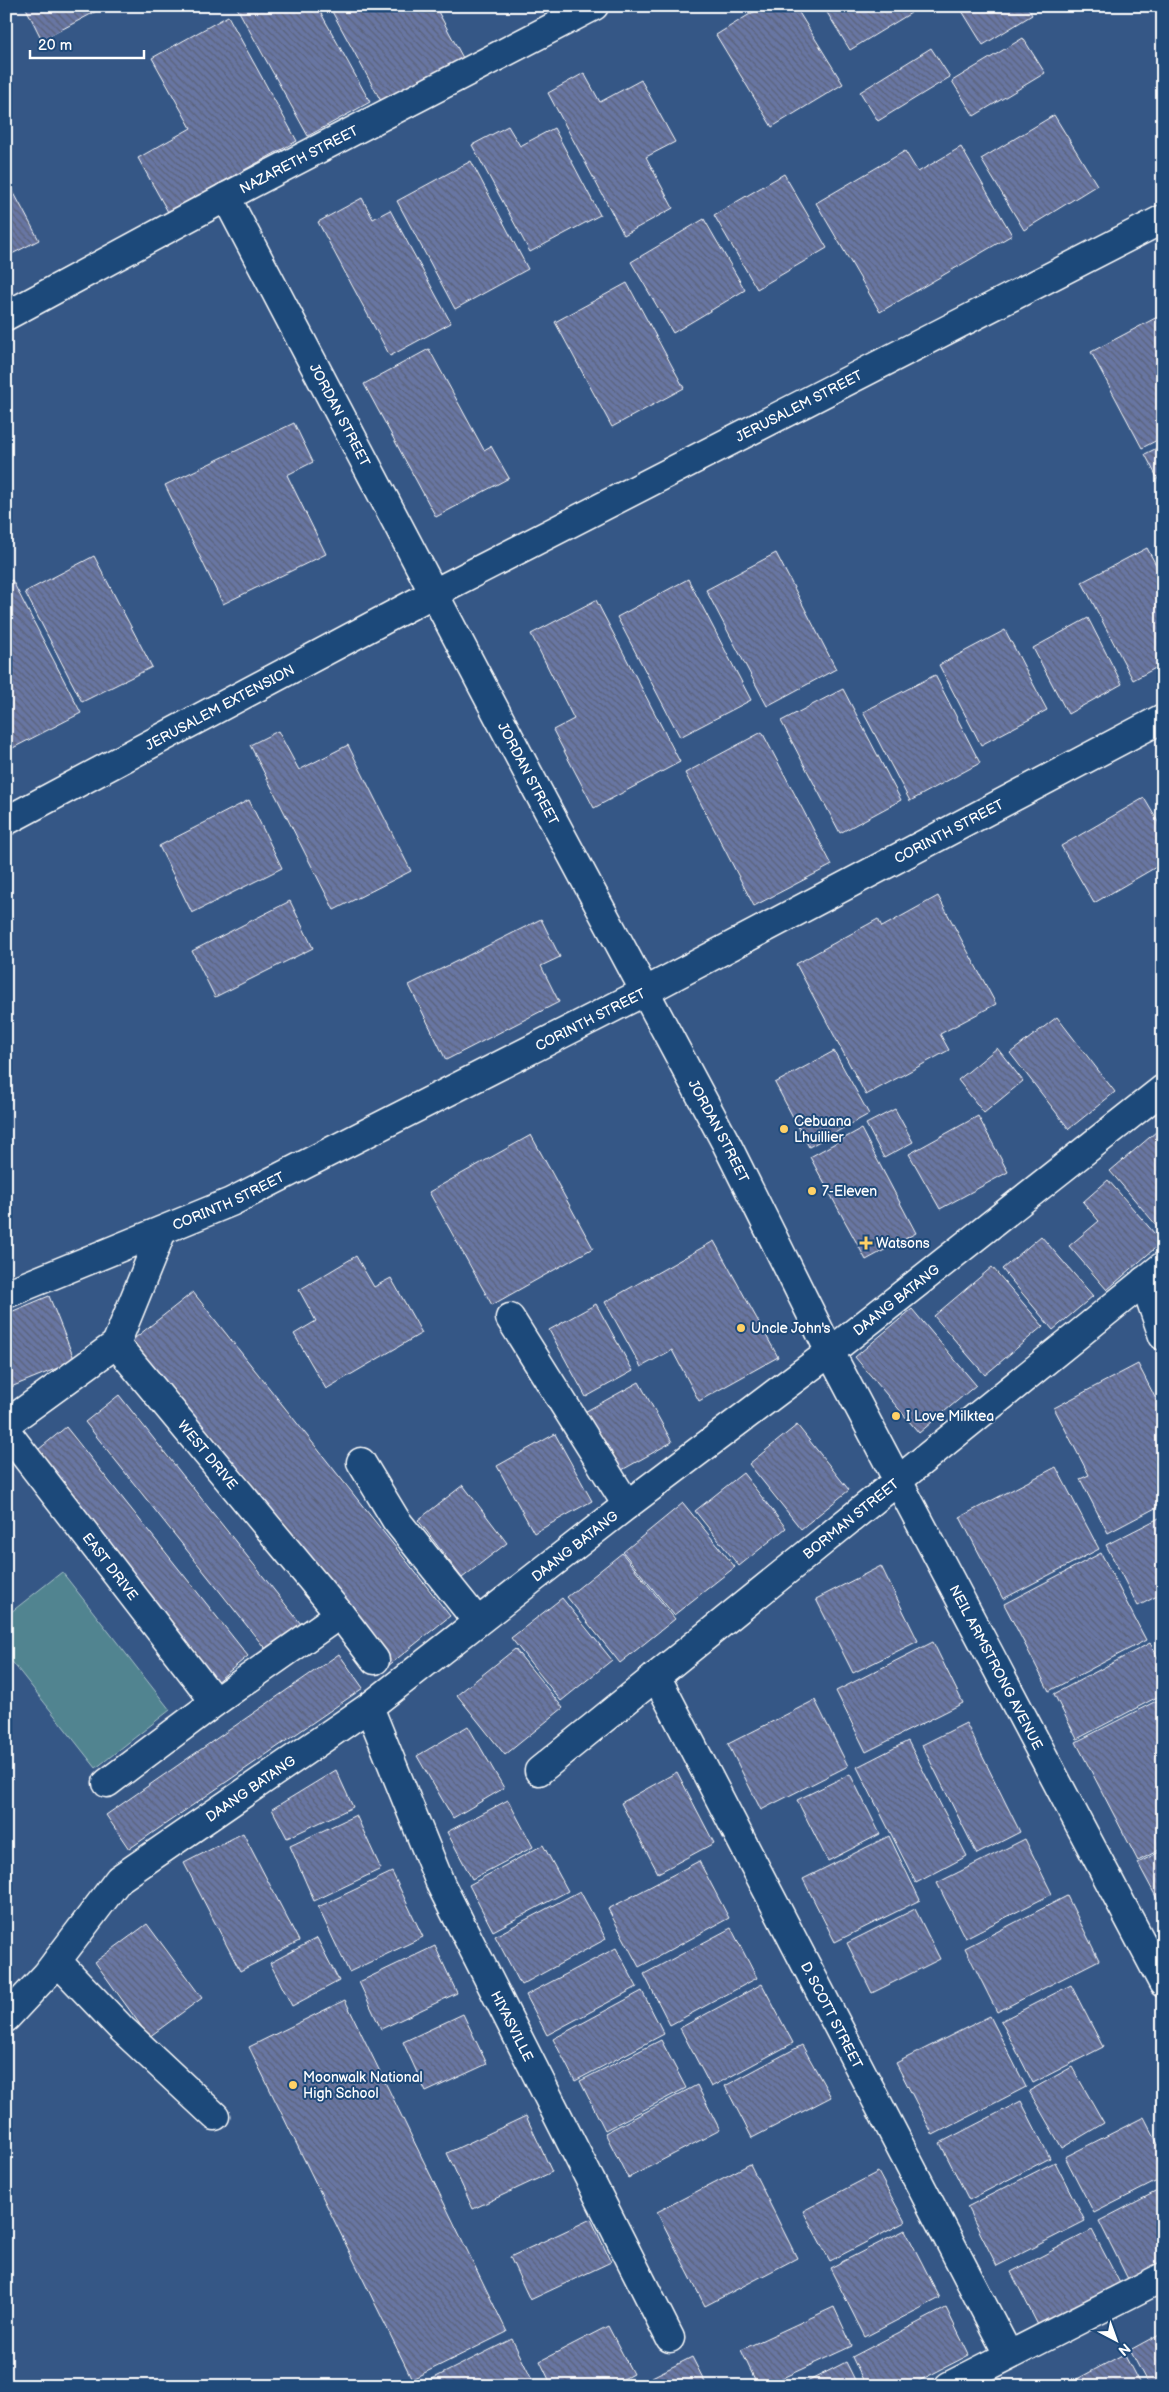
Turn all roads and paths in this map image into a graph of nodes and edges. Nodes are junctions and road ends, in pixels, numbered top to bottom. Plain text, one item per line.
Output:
1 (594, 6) edge
2 (226, 197) junction
3 (1163, 219) edge
4 (6, 316) edge
5 (434, 594) junction
6 (1163, 718) edge
7 (6, 821) edge
8 (644, 992) junction
9 (1163, 1089) edge
10 (162, 1231) junction
11 (1154, 1274) edge
12 (6, 1294) edge
13 (510, 1318) dead end
14 (1163, 1336) edge
15 (116, 1344) junction
16 (830, 1352) junction
17 (6, 1424) edge
18 (6, 1431) edge
19 (361, 1462) dead end
20 (899, 1480) junction
21 (627, 1505) junction
22 (340, 1614) junction
23 (477, 1622) junction
24 (375, 1660) dead end
25 (656, 1676) junction
26 (215, 1702) junction
27 (369, 1707) junction
28 (540, 1770) dead end
29 (107, 1783) dead end
30 (57, 1961) junction
31 (1163, 1983) edge
32 (6, 2018) edge
33 (215, 2116) dead end
34 (1163, 2277) edge
35 (670, 2338) dead end
36 (1008, 2354) junction
37 (949, 2386) edge

1 - 2 street, NAZARETH STREET
2 - 4 street, NAZARETH STREET
2 - 5 street, JORDAN STREET
3 - 5 street, JERUSALEM STREET
5 - 7 street, JERUSALEM EXTENSION
5 - 8 street, JORDAN STREET
6 - 8 street, CORINTH STREET
8 - 10 street, CORINTH STREET
8 - 16 street, JORDAN STREET
9 - 16 street, DAANG BATANG
10 - 12 street, CORINTH STREET
10 - 15 street
11 - 14 street
11 - 20 street, BORMAN STREET
13 - 21 street
15 - 17 street
15 - 22 street, WEST DRIVE
16 - 20 street, NEIL ARMSTRONG AVENUE
16 - 21 street, DAANG BATANG
18 - 26 street, EAST DRIVE
19 - 23 street
20 - 25 street, BORMAN STREET
20 - 31 street, NEIL ARMSTRONG AVENUE
21 - 23 street, DAANG BATANG
22 - 24 street, WEST DRIVE
22 - 26 street
23 - 27 street, DAANG BATANG
25 - 28 street, BORMAN STREET
25 - 36 street, D. SCOTT STREET
26 - 29 street
27 - 30 street, DAANG BATANG
27 - 35 street, HIYASVILLE
30 - 32 street, DAANG BATANG
30 - 33 street
34 - 36 street
36 - 37 street

